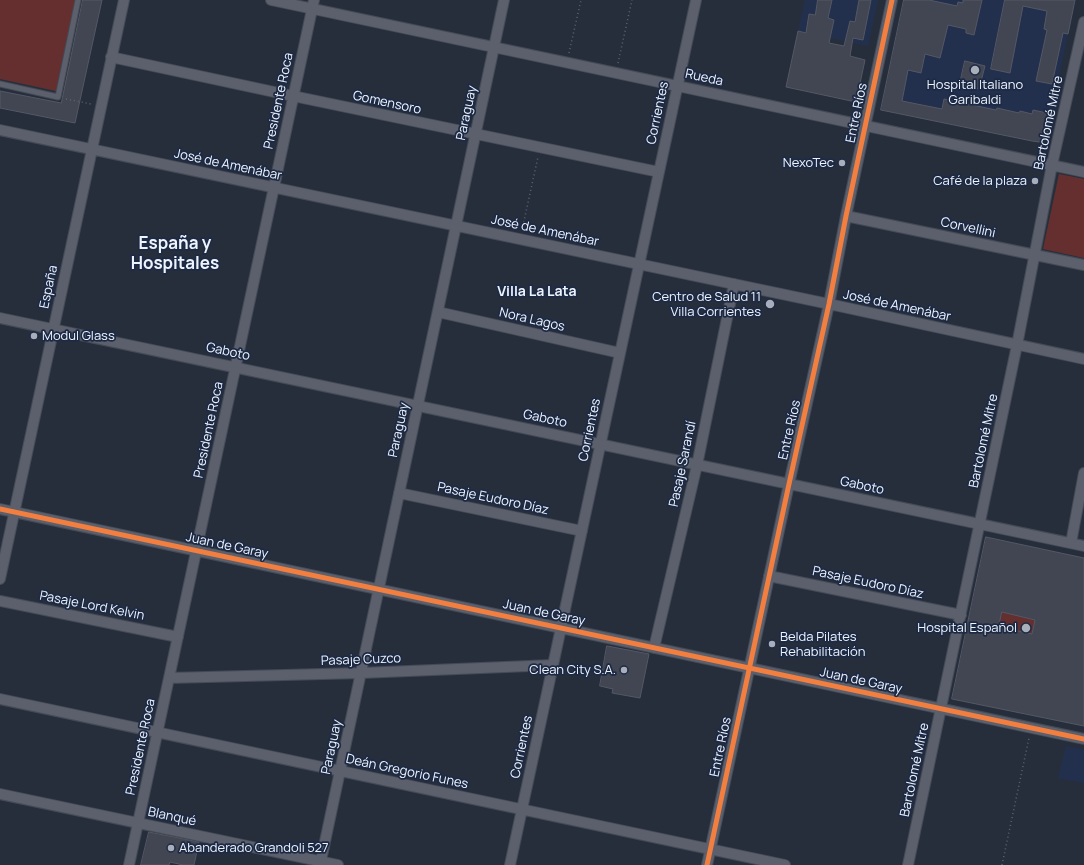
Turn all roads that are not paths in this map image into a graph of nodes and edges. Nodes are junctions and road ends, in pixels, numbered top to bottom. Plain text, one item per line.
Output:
1 (78, 0) edge
2 (124, 0) edge
3 (271, 0) edge
4 (504, 0) edge
5 (696, 0) edge
6 (892, 0) edge
7 (313, 4) edge
8 (1084, 22) edge
9 (494, 47) junction
10 (111, 57) junction
11 (0, 84) edge
12 (678, 86) junction
13 (293, 96) junction
14 (865, 126) junction
15 (0, 130) edge
16 (476, 134) junction
17 (92, 149) junction
18 (1052, 166) junction
19 (659, 172) junction
20 (1084, 172) edge
21 (274, 188) junction
22 (846, 216) junction
23 (456, 226) junction
24 (1035, 255) junction
25 (639, 265) junction
26 (1084, 265) edge
27 (734, 284) junction
28 (829, 304) junction
29 (438, 312) junction
30 (0, 318) edge
31 (53, 329) junction
32 (1017, 345) junction
33 (620, 353) junction
34 (1084, 359) edge
35 (236, 367) junction
36 (418, 406) junction
37 (601, 444) junction
38 (697, 465) junction
39 (1084, 472) edge
40 (789, 484) junction
41 (399, 494) junction
42 (0, 508) edge
43 (14, 512) junction
44 (980, 525) junction
45 (582, 531) junction
46 (1071, 543) junction
47 (1084, 546) edge
48 (197, 550) junction
49 (769, 576) junction
50 (0, 579) edge
51 (378, 589) junction
52 (0, 601) edge
53 (961, 615) junction
54 (561, 628) junction
55 (178, 637) junction
56 (654, 648) junction
57 (553, 665) junction
58 (749, 668) junction
59 (361, 673) junction
60 (169, 678) junction
61 (0, 699) edge
62 (941, 709) junction
63 (158, 732) junction
64 (1084, 739) edge
65 (340, 771) junction
66 (0, 794) edge
67 (522, 809) junction
68 (138, 823) junction
69 (711, 849) junction
70 (320, 863) edge
71 (129, 865) edge
72 (338, 865) edge
73 (510, 865) edge
74 (707, 865) edge
75 (785, 865) edge
76 (908, 865) edge

1 - 11 lane
2 - 10 street, España
3 - 7 street, Rueda
4 - 9 street, Paraguay
5 - 12 street, Corrientes
6 - 14 street, Entre Ríos
7 - 9 street, Rueda
7 - 13 street, Presidente Roca
8 - 18 street, Bartolomé Mitre
9 - 12 street, Rueda
9 - 16 street, Paraguay
10 - 13 street, Gomensoro
10 - 17 street, España
12 - 14 street, Rueda
12 - 19 street, Corrientes
13 - 16 street, Gomensoro
13 - 21 street, Presidente Roca
14 - 18 street, Rueda
14 - 22 street, Entre Ríos
15 - 17 street, José de Amenábar
16 - 19 street, Gomensoro
16 - 23 street, Paraguay
17 - 21 street, José de Amenábar
17 - 31 street, España
18 - 20 street, Rueda
18 - 24 street, Bartolomé Mitre
19 - 25 street, Corrientes
21 - 23 street, José de Amenábar
21 - 35 street, Presidente Roca
22 - 24 street, Corvellini
22 - 28 street, Entre Ríos
23 - 25 street, José de Amenábar
23 - 29 street, Paraguay
24 - 26 street, Corvellini
24 - 32 street, Bartolomé Mitre
25 - 27 street, José de Amenábar
25 - 33 street, Corrientes
27 - 28 street, José de Amenábar
27 - 38 street, Pasaje Sarandí
28 - 32 street, José de Amenábar
28 - 40 street, Entre Ríos
29 - 33 street, Nora Lagos
29 - 36 street, Paraguay
30 - 31 street, Gaboto
31 - 35 street, Gaboto
31 - 43 street, España
32 - 34 street, José de Amenábar
32 - 44 street, Bartolomé Mitre
33 - 37 street, Corrientes
35 - 36 street, Gaboto
35 - 48 street, Presidente Roca
36 - 37 street, Gaboto
36 - 41 street, Paraguay
37 - 38 street, Gaboto
37 - 45 street, Corrientes
38 - 40 street, Gaboto
38 - 56 street, Pasaje Sarandí
39 - 46 street
40 - 44 street, Gaboto
40 - 49 street, Entre Ríos
41 - 45 street, Pasaje Eudoro Díaz
41 - 51 street, Paraguay
42 - 43 street, Juan de Garay
43 - 48 street, Juan de Garay
43 - 50 street, España
44 - 46 street, Gaboto
44 - 53 street, Bartolomé Mitre
45 - 54 street, Corrientes
46 - 47 street, Gaboto
48 - 51 street, Juan de Garay
48 - 55 street, Presidente Roca
49 - 53 street, Pasaje Eudoro Díaz
49 - 58 street, Entre Ríos
51 - 54 street, Juan de Garay
51 - 59 street, Paraguay
52 - 55 street, Pasaje Lord Kelvin
53 - 62 street, Bartolomé Mitre
54 - 56 street, Juan de Garay
54 - 57 street, Corrientes
55 - 60 street, Presidente Roca
56 - 58 street, Juan de Garay
57 - 59 street, Pasaje Cuzco
57 - 67 street, Corrientes
58 - 62 street, Juan de Garay
58 - 69 street, Entre Ríos
59 - 60 street, Pasaje Cuzco
59 - 65 street, Paraguay
60 - 63 street, Presidente Roca
61 - 63 street, Deán Gregorio Funes
62 - 64 street, Juan de Garay
62 - 76 street, Bartolomé Mitre
63 - 65 street, Deán Gregorio Funes
63 - 68 street, Presidente Roca
65 - 67 street, Deán Gregorio Funes
65 - 70 street, Paraguay
66 - 68 street, Blanqué
67 - 69 street, Deán Gregorio Funes
67 - 73 street, Corrientes
68 - 70 street, Blanqué
68 - 71 street, Presidente Roca
69 - 74 street, Entre Ríos
69 - 75 street, Deán Gregorio Funes
70 - 72 street, Blanqué

